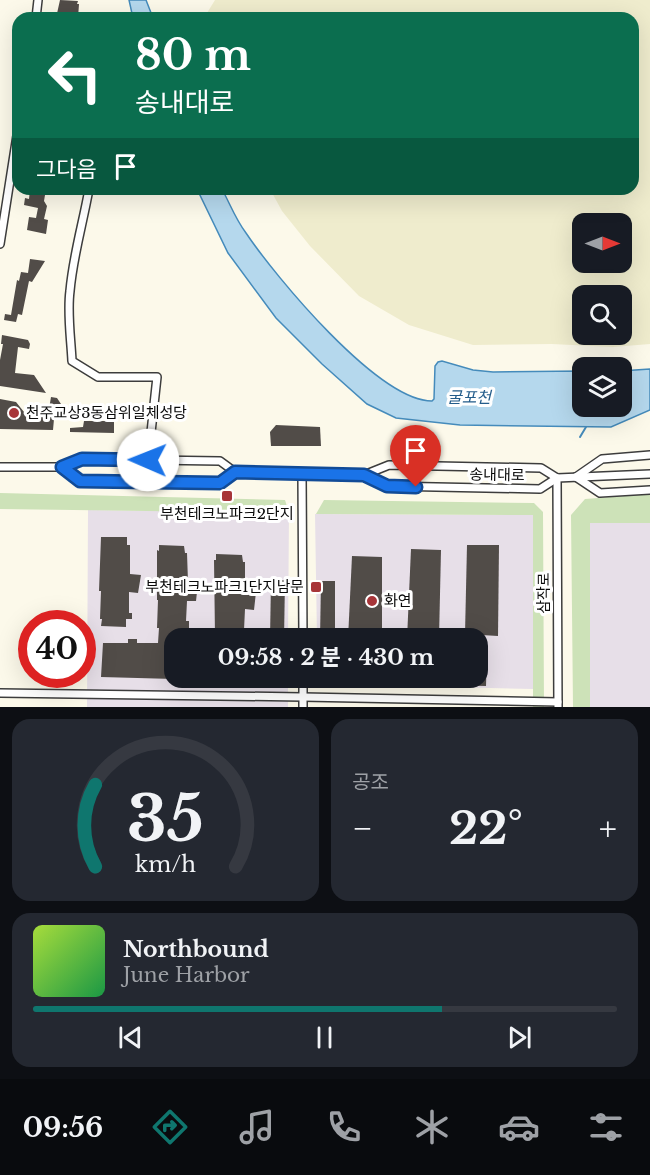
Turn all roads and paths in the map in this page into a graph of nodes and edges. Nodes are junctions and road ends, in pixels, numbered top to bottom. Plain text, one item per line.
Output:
1 (12, 167) edge
2 (88, 195) edge
3 (0, 244) edge
4 (650, 455) edge
5 (148, 460) junction
6 (0, 467) edge
7 (62, 467) junction
8 (235, 472) junction
9 (302, 474) junction
10 (650, 474) edge
11 (364, 475) junction
12 (576, 477) junction
13 (557, 478) junction
14 (650, 490) edge
15 (303, 628) edge
16 (303, 688) edge
17 (0, 693) edge
18 (303, 697) junction
19 (558, 705) edge
20 (303, 707) edge

1 - 3 street
2 - 5 street
4 - 12 street
5 - 7 street, 송내대로
5 - 8 street, 송내대로
6 - 7 street, 송내대로
7 - 8 street, 송내대로
8 - 9 street, 송내대로
9 - 11 street, 송내대로
9 - 15 street
10 - 12 street, 송내대로
11 - 13 street, 송내대로
11 - 13 street, 송내대로
12 - 13 street, 송내대로
12 - 14 street
13 - 19 street, 삼작로
16 - 18 street
17 - 18 street
18 - 19 street
18 - 20 street

